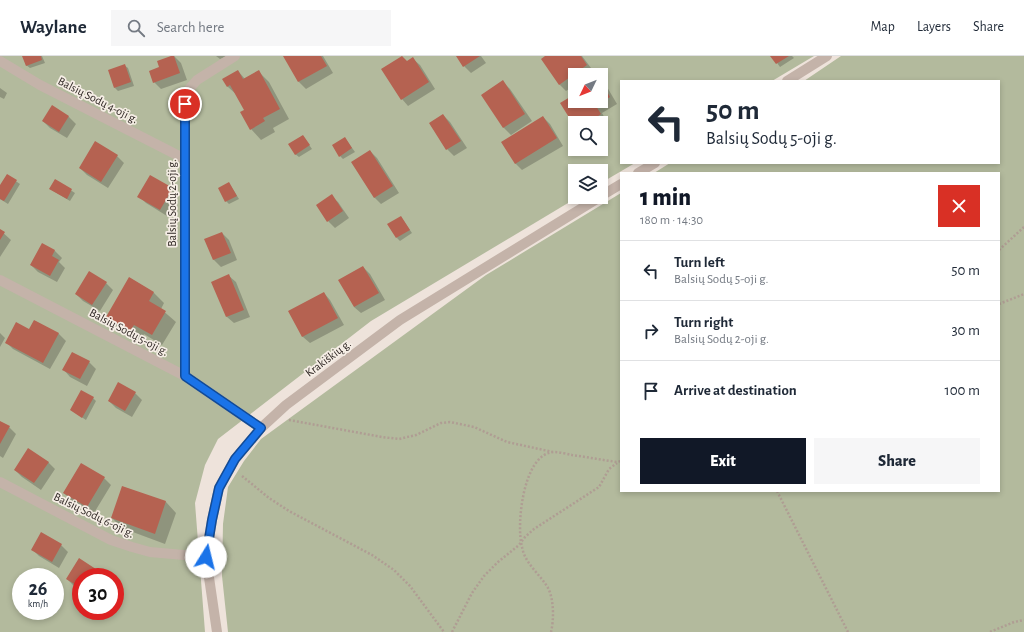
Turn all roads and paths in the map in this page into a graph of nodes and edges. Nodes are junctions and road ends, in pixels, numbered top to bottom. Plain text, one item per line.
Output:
1 (235, 56) edge
2 (827, 56) edge
3 (0, 61) edge
4 (789, 80) edge
5 (185, 159) junction
6 (653, 164) edge
7 (640, 172) edge
8 (620, 185) edge
9 (608, 192) edge
10 (589, 204) edge
11 (1024, 226) edge
12 (1000, 249) edge
13 (0, 280) edge
14 (1024, 294) edge
15 (1000, 304) edge
16 (185, 376) junction
17 (273, 417) junction
18 (261, 428) junction
19 (553, 452) junction
20 (620, 461) edge
21 (617, 462) junction
22 (231, 467) junction
23 (0, 482) edge
24 (778, 492) edge
25 (521, 542) junction
26 (206, 557) junction
27 (1024, 620) edge
28 (217, 632) edge
29 (444, 632) edge
30 (452, 632) edge
31 (550, 632) edge
32 (848, 632) edge
33 (990, 632) edge

1 - 5 street, Balsių Sodų 2-oji g.
2 - 4 street
3 - 5 street, Balsių Sodų 4-oji g.
5 - 16 street, Balsių Sodų 2-oji g.
6 - 7 street
8 - 9 street, Krakiškių g.
10 - 17 street, Krakiškių g.
11 - 12 path
13 - 16 street, Balsių Sodų 5-oji g.
14 - 15 path
16 - 18 street, Balsių Sodų 5-oji g.
17 - 18 street, Krakiškių g.
17 - 19 path
18 - 22 street, Krakiškių g.
19 - 21 path
19 - 25 path
20 - 21 path
21 - 25 path
22 - 26 street, Krakiškių g.
22 - 29 path
23 - 26 street, Balsių Sodų 6-oji g.
24 - 32 path
25 - 30 path
25 - 31 path
26 - 28 street, Krakiškių g.
27 - 33 path

